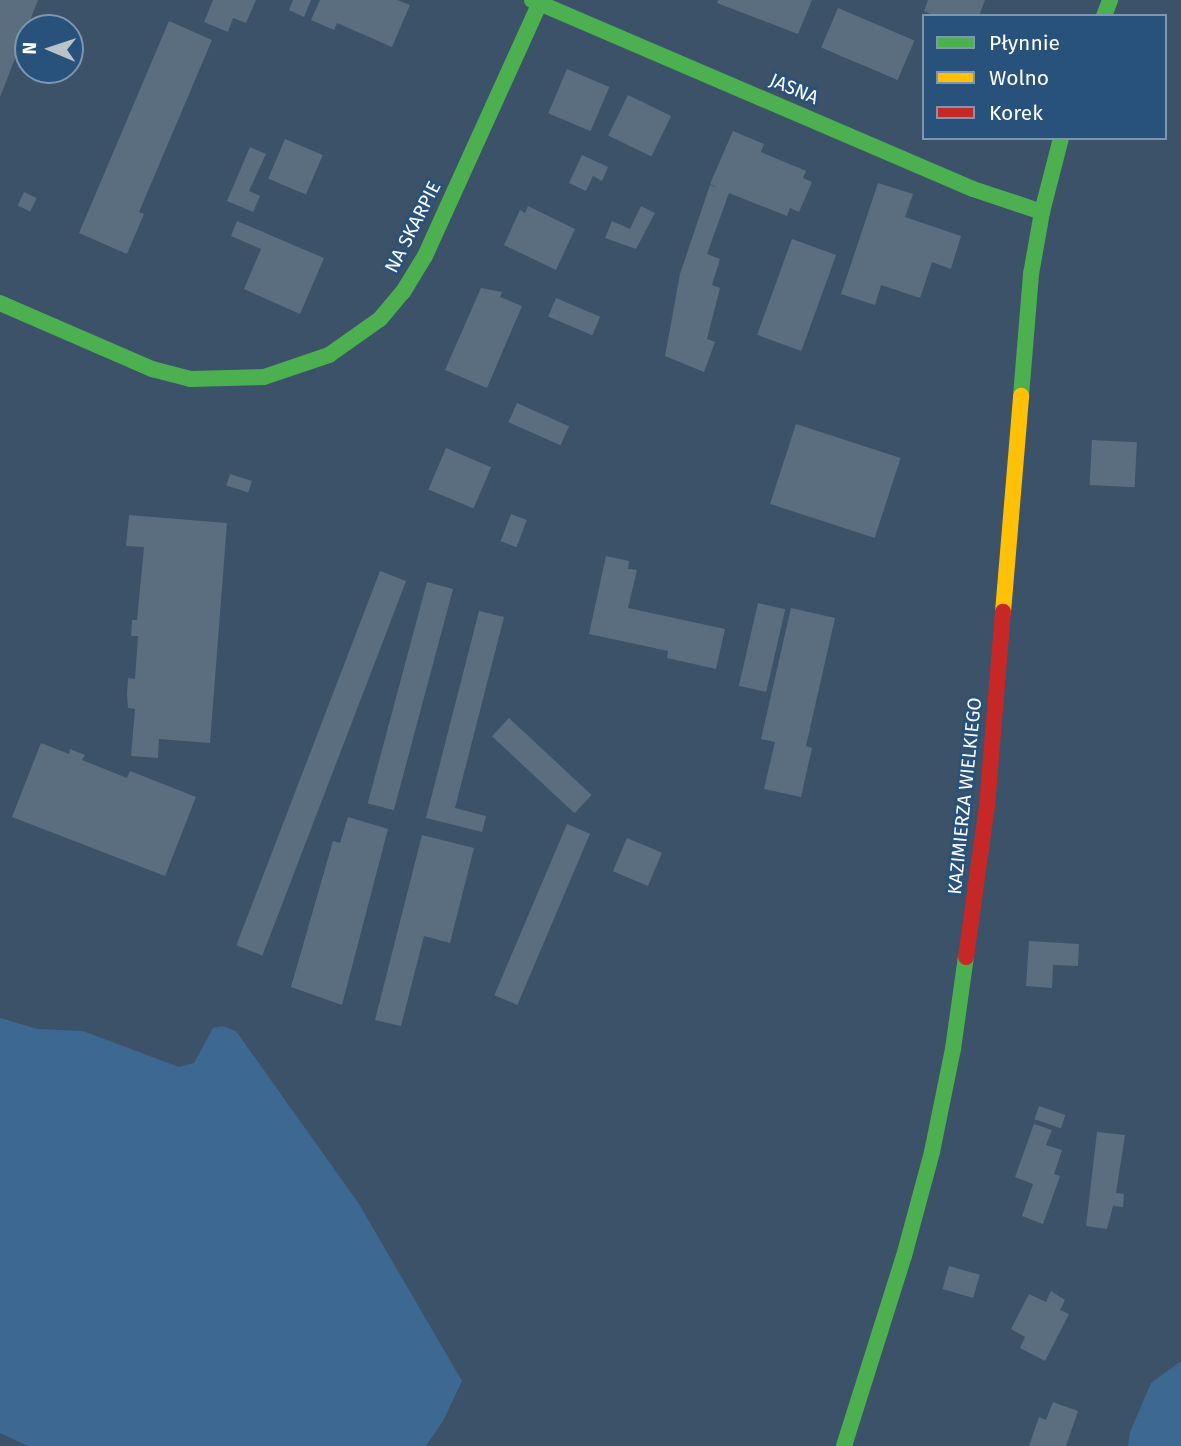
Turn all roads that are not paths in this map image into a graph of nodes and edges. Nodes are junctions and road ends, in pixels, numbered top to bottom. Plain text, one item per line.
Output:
1 (537, 1) edge
2 (1060, 140) edge
3 (1042, 212) junction
4 (0, 303) edge
5 (844, 1446) edge

1 - 3 street, JASNA
1 - 4 street, NA SKARPIE
2 - 3 street, KAZIMIERZA WIELKIEGO
3 - 5 street, KAZIMIERZA WIELKIEGO

